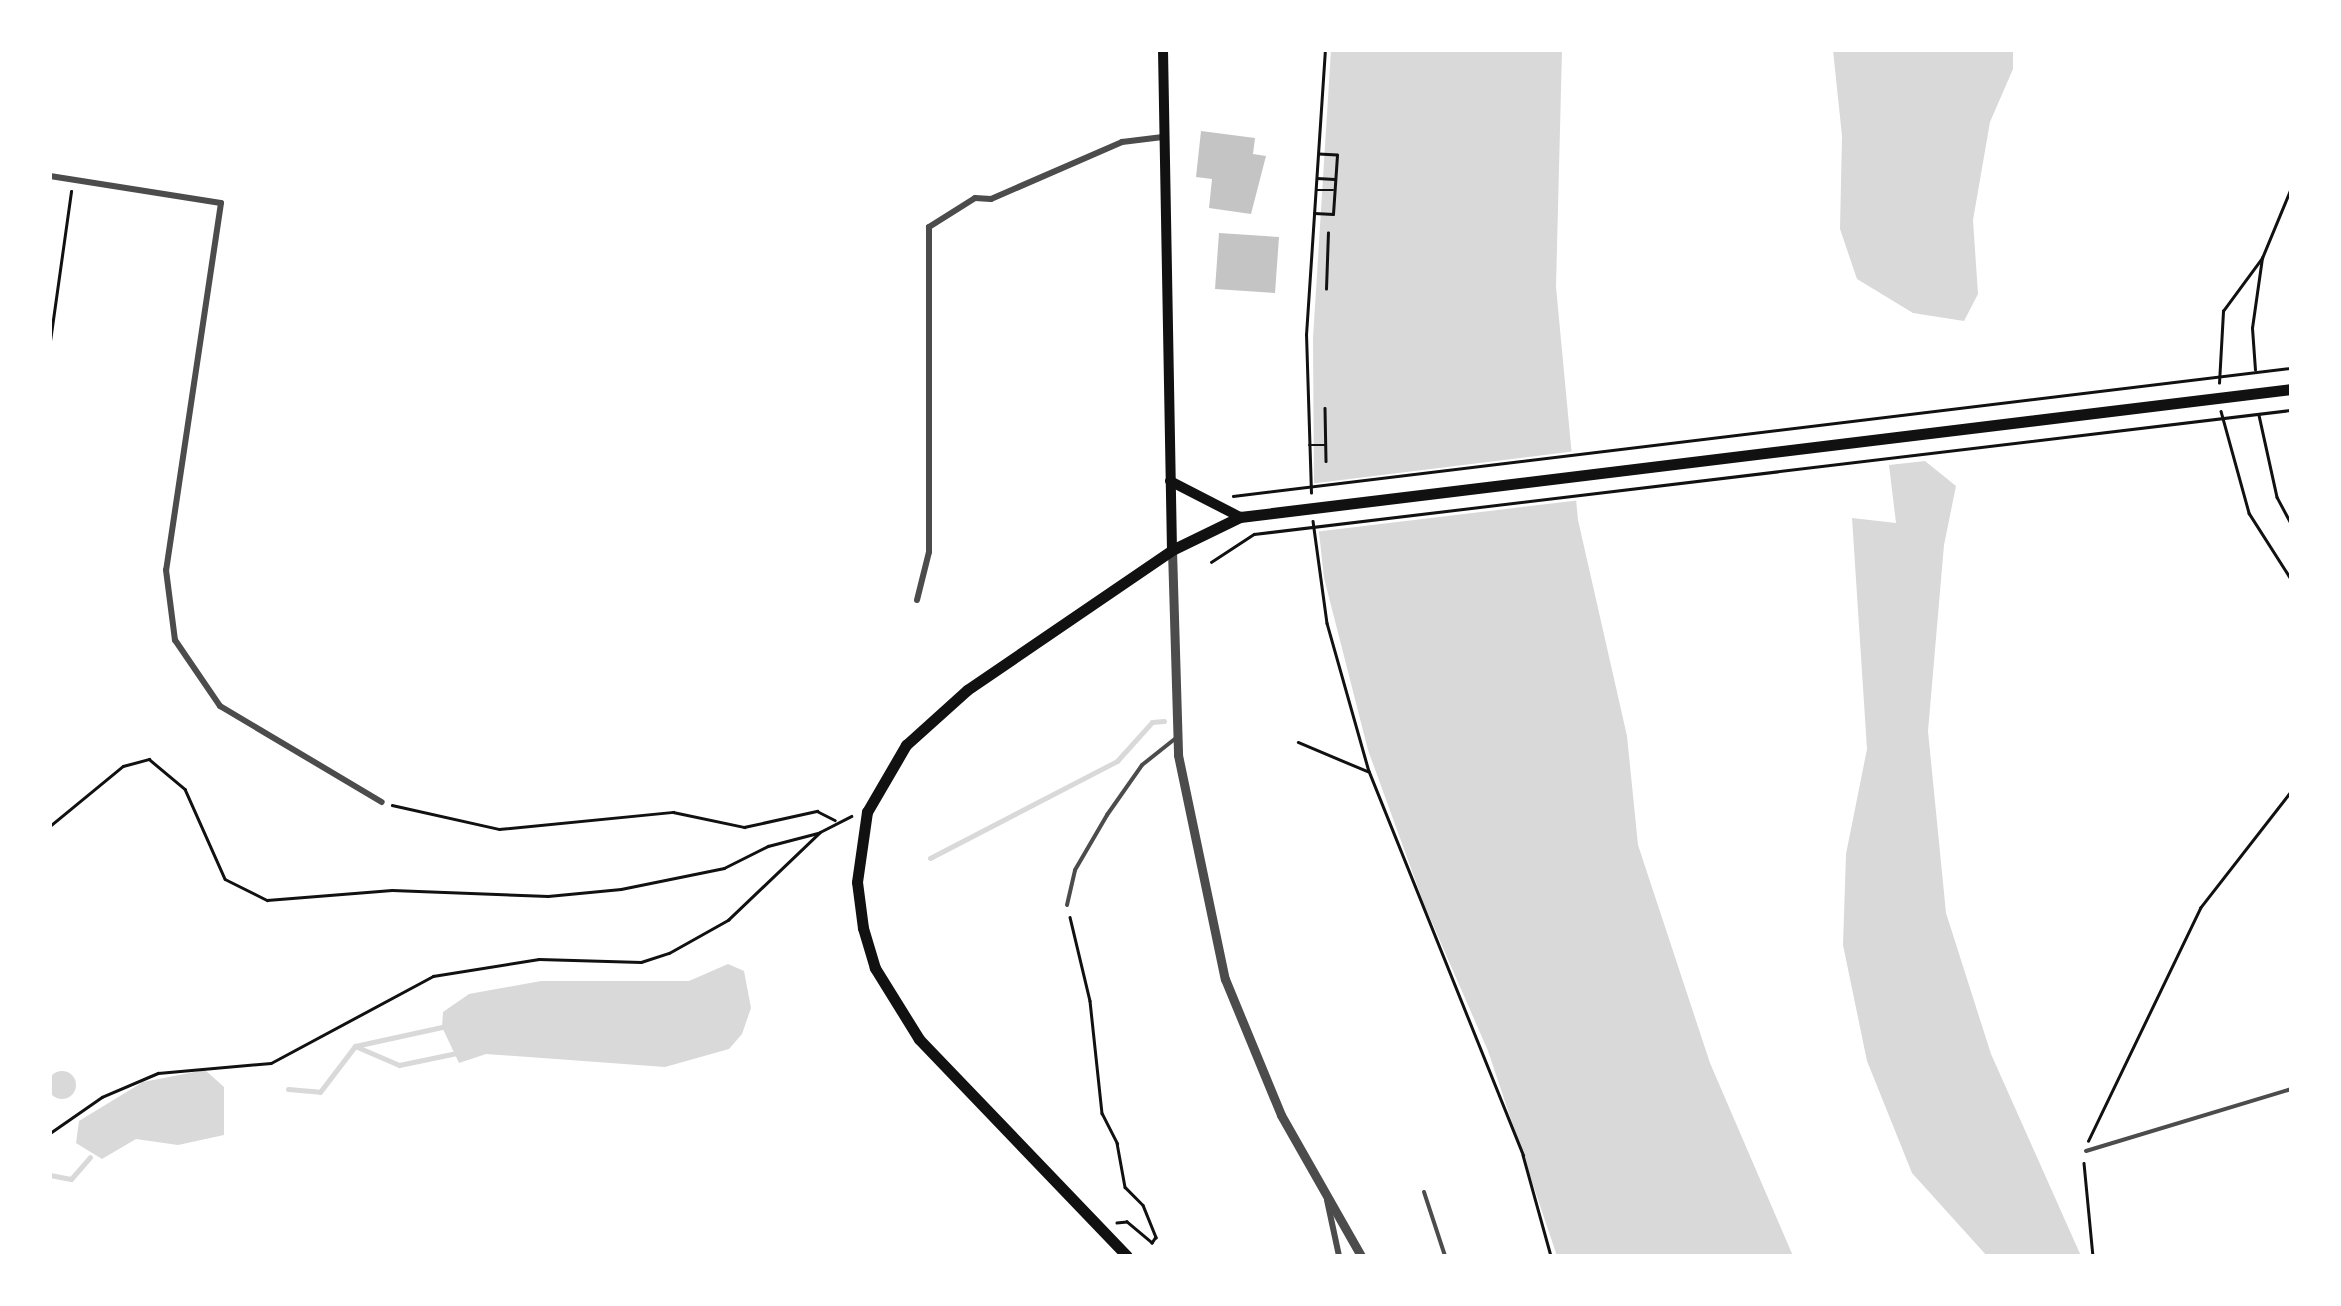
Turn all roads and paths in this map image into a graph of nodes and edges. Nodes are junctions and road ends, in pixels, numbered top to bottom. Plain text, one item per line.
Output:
1 (1163, 50) edge
2 (1325, 50) edge
3 (1165, 136) junction
4 (1317, 154) junction
5 (50, 176) edge
6 (1315, 178) junction
7 (72, 179) junction
8 (1336, 179) junction
9 (2291, 188) edge
10 (1314, 190) junction
11 (1335, 190) junction
12 (1312, 213) junction
13 (1328, 233) dead end
14 (1311, 239) junction
15 (1327, 240) junction
16 (2262, 258) junction
17 (1310, 284) junction
18 (50, 342) edge
19 (2291, 368) edge
20 (2255, 373) junction
21 (2219, 389) dead end
22 (2291, 390) edge
23 (2220, 406) dead end
24 (1324, 408) dead end
25 (2291, 410) edge
26 (2259, 412) junction
27 (1326, 445) dead end
28 (1308, 446) junction
29 (1326, 461) dead end
30 (1170, 481) junction
31 (1248, 494) dead end
32 (1246, 516) junction
33 (2291, 523) edge
34 (1172, 550) junction
35 (1212, 562) dead end
36 (2291, 579) edge
37 (916, 600) dead end
38 (1176, 738) junction
39 (1298, 742) dead end
40 (1368, 771) junction
41 (2291, 791) edge
42 (382, 802) joint
43 (50, 826) edge
44 (820, 832) junction
45 (1068, 905) joint
46 (2291, 1089) edge
47 (50, 1134) edge
48 (2086, 1151) junction
49 (1424, 1192) dead end
50 (1327, 1198) junction
51 (1100, 1224) junction
52 (1127, 1256) edge
53 (1338, 1256) edge
54 (1361, 1256) edge
55 (1444, 1256) edge
56 (1551, 1256) edge
57 (2093, 1256) edge

1 - 3 main road
2 - 4 path
3 - 30 main road
3 - 37 street
4 - 6 path
4 - 8 path
5 - 7 street
6 - 8 path
6 - 10 path
7 - 18 path
7 - 42 street
8 - 11 path
9 - 16 path
10 - 11 path
10 - 12 path
11 - 12 path
12 - 14 path
13 - 15 path
14 - 15 path
14 - 17 path
15 - 17 path
16 - 20 path
16 - 21 path
17 - 28 path
19 - 20 path
20 - 31 path
22 - 32 main road
23 - 36 path
24 - 29 path
25 - 26 path
26 - 33 path
26 - 35 path
27 - 28 path
28 - 40 path
30 - 32 main road
30 - 34 main road
32 - 34 main road
34 - 38 street
34 - 51 main road
38 - 45 lane
38 - 50 street
39 - 40 path
40 - 56 path
41 - 48 path
42 - 44 path
43 - 44 path
44 - 47 path
45 - 51 path
46 - 48 lane
48 - 57 path
49 - 55 lane
50 - 53 street
50 - 54 street
51 - 52 main road

